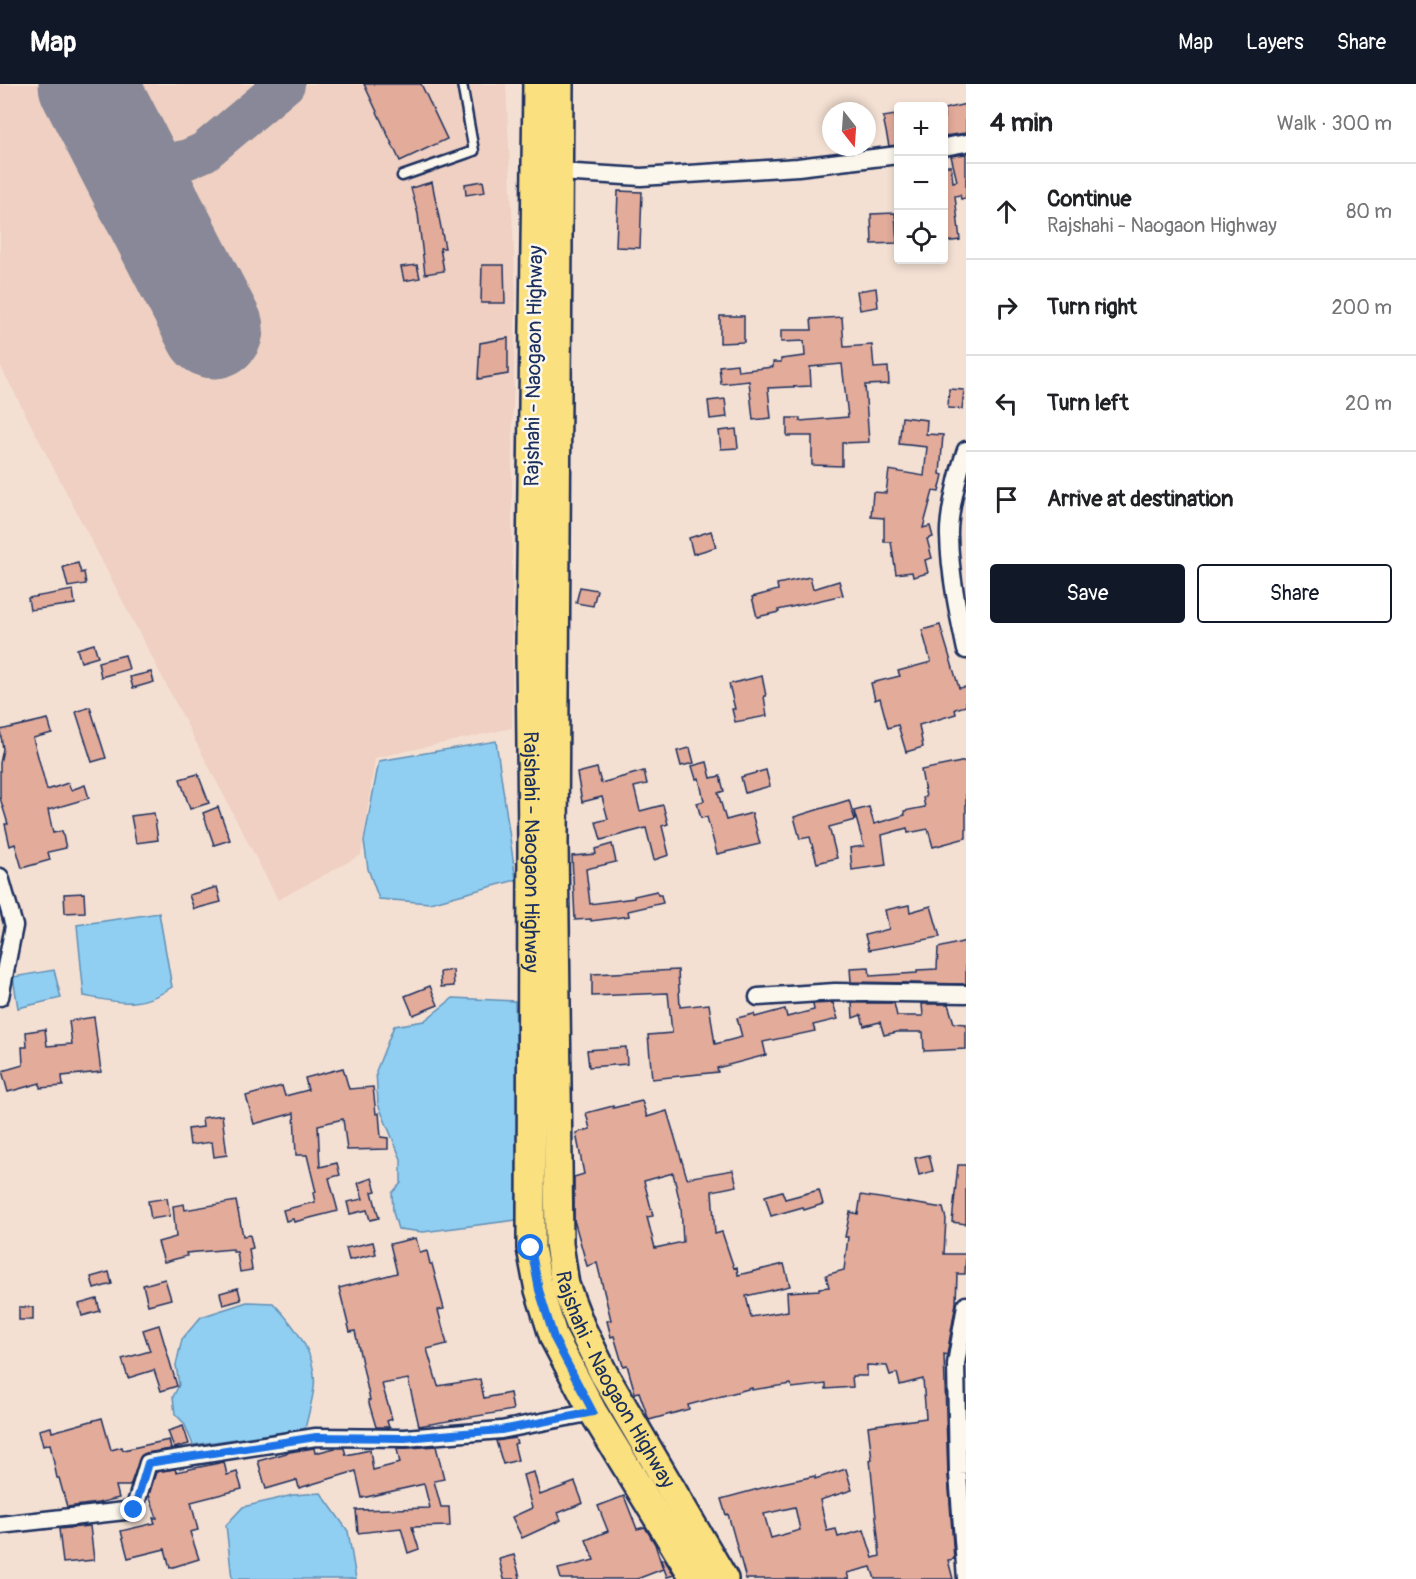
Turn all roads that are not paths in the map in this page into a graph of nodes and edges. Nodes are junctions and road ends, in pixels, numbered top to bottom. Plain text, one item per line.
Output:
1 (462, 84) edge
2 (537, 84) edge
3 (559, 84) edge
4 (966, 143) edge
5 (948, 146) edge
6 (894, 155) edge
7 (559, 172) junction
8 (402, 176) dead end
9 (547, 223) junction
10 (966, 450) edge
11 (966, 650) edge
12 (0, 877) edge
13 (966, 994) edge
14 (0, 997) edge
15 (758, 997) dead end
16 (966, 1305) edge
17 (593, 1412) junction
18 (0, 1525) edge
19 (707, 1574) edge
20 (966, 1579) edge

1 - 8 lane
2 - 9 main road, Rajshahi - Naogaon Highway
3 - 7 main road, Rajshahi - Naogaon Highway
4 - 5 street
6 - 7 street
7 - 9 main road, Rajshahi - Naogaon Highway
9 - 17 main road, Rajshahi - Naogaon Highway
9 - 19 main road, Rajshahi - Naogaon Highway
10 - 11 street
12 - 14 street
13 - 15 street
16 - 20 street
17 - 18 street
17 - 19 main road, Rajshahi - Naogaon Highway

